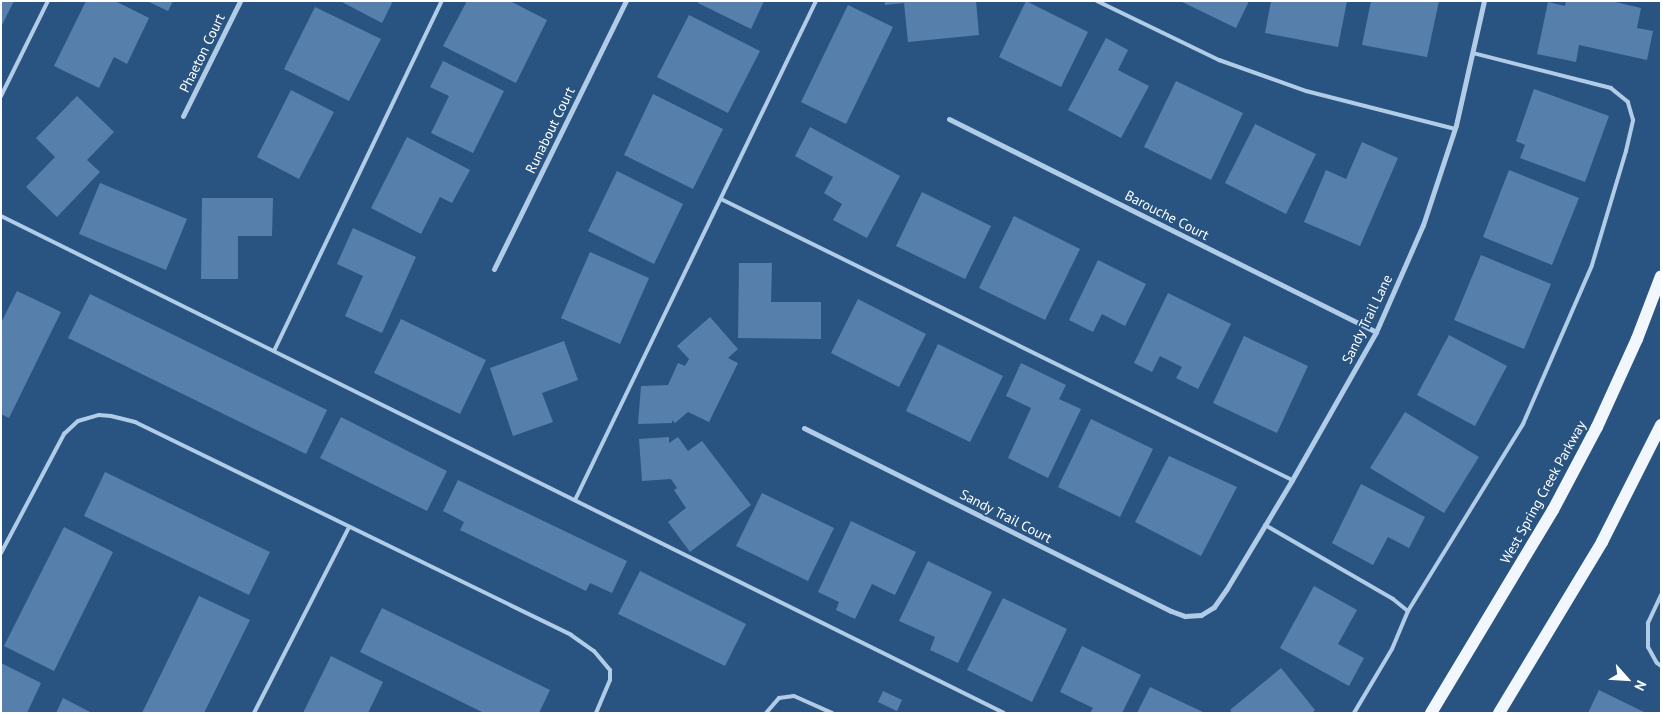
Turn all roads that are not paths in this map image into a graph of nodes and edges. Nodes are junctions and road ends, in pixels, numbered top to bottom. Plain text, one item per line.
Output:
1 (48, 1) edge
2 (240, 1) edge
3 (442, 1) edge
4 (626, 1) edge
5 (816, 1) edge
6 (1098, 1) edge
7 (1484, 1) edge
8 (1473, 53) junction
9 (1, 96) edge
10 (183, 116) dead end
11 (949, 119) dead end
12 (1455, 129) junction
13 (721, 199) junction
14 (1, 216) edge
15 (494, 269) dead end
16 (1661, 276) edge
17 (1376, 332) junction
18 (274, 351) junction
19 (1661, 425) edge
20 (804, 428) dead end
21 (1292, 480) junction
22 (576, 500) junction
23 (1265, 524) junction
24 (349, 527) junction
25 (1, 553) edge
26 (1661, 594) edge
27 (1408, 611) junction
28 (1201, 615) joint
29 (1661, 666) edge
30 (254, 713) edge
31 (596, 713) edge
32 (766, 713) edge
33 (832, 713) edge
34 (1004, 713) edge
35 (1354, 713) edge
36 (1431, 713) edge
37 (1499, 713) edge

1 - 9 lane
2 - 10 street, Phaeton Court
3 - 18 lane
4 - 15 street, Runabout Court
5 - 13 lane
6 - 12 lane
7 - 8 street, Sandy Trail Lane
8 - 12 street, Sandy Trail Lane
8 - 27 lane
11 - 17 street, Barouche Court
12 - 17 street, Sandy Trail Lane
13 - 21 lane
13 - 22 lane
14 - 18 lane
16 - 36 main road, West Spring Creek Parkway
17 - 21 street, Sandy Trail Lane
18 - 22 lane
19 - 37 main road
20 - 28 street, Sandy Trail Court
21 - 23 street, Sandy Trail Lane
22 - 34 lane
23 - 27 lane
23 - 28 street, Sandy Trail Lane
24 - 25 lane
24 - 30 lane
24 - 31 lane
26 - 29 lane
27 - 35 lane
32 - 33 lane

